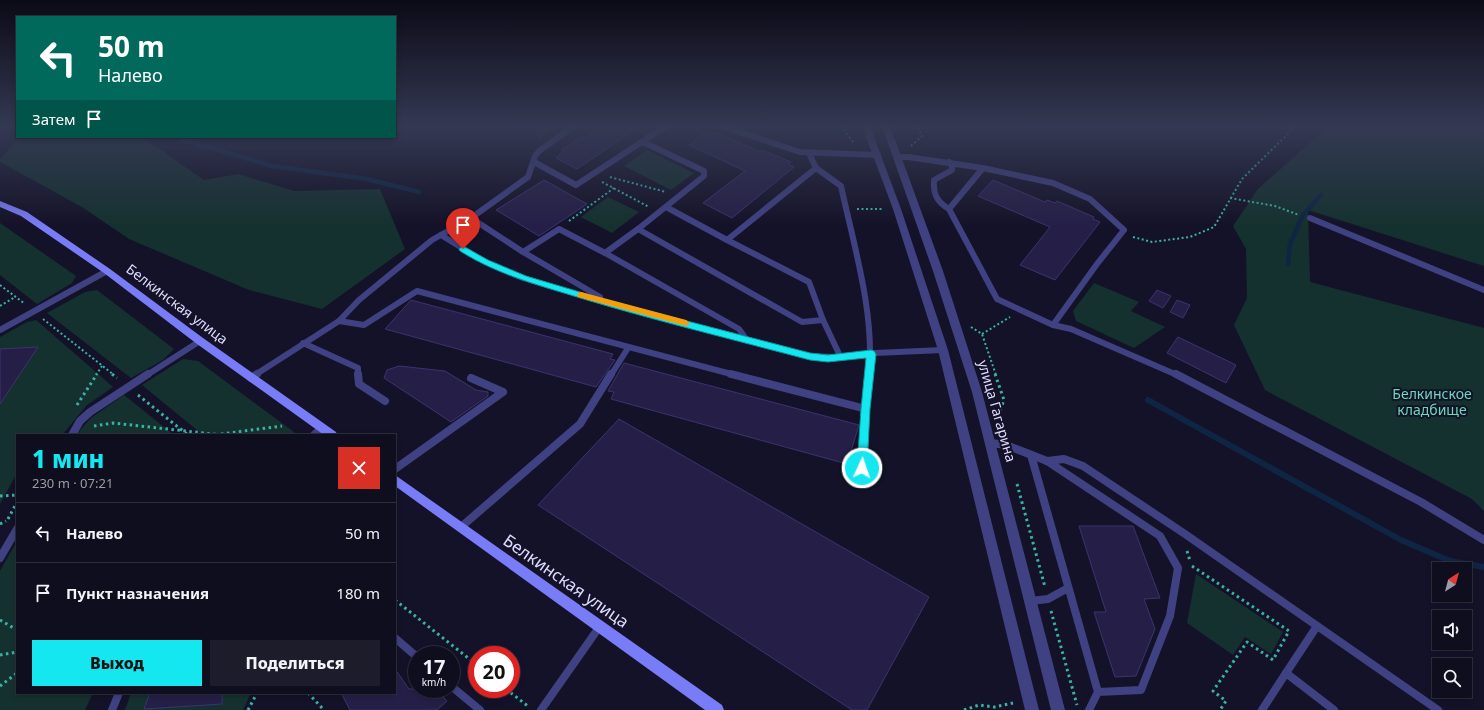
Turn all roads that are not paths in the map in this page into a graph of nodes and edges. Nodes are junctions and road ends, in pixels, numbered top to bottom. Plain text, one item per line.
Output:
1 (616, 159) edge
2 (679, 159) edge
3 (812, 159) edge
4 (879, 159) edge
5 (898, 159) edge
6 (925, 159) edge
7 (534, 162) joint
8 (949, 162) junction
9 (816, 168) junction
10 (983, 168) junction
11 (0, 204) edge
12 (666, 207) junction
13 (949, 209) junction
14 (471, 218) junction
15 (1310, 218) road end
16 (638, 229) junction
17 (441, 235) junction
18 (727, 240) junction
19 (523, 252) junction
20 (605, 253) junction
21 (107, 271) junction
22 (1484, 290) edge
23 (610, 304) junction
24 (823, 320) junction
25 (339, 321) junction
26 (1053, 325) junction
27 (0, 330) edge
28 (746, 339) junction
29 (200, 341) junction
30 (303, 343) junction
31 (628, 348) junction
32 (943, 350) junction
33 (871, 354) junction
34 (841, 358) junction
35 (251, 378) junction
36 (471, 378) dead end
37 (385, 401) dead end
38 (866, 409) junction
39 (318, 432) edge
40 (73, 434) edge
41 (991, 443) junction
42 (1031, 456) junction
43 (1047, 461) junction
44 (396, 468) edge
45 (862, 468) dead end
46 (396, 481) edge
47 (461, 527) junction
48 (16, 531) edge
49 (1484, 540) edge
50 (0, 558) edge
51 (1068, 588) junction
52 (1031, 601) junction
53 (600, 626) junction
54 (1317, 626) junction
55 (396, 639) edge
56 (408, 649) edge
57 (1286, 673) junction
58 (1098, 692) junction
59 (460, 693) edge
60 (119, 694) edge
61 (112, 710) edge
62 (480, 710) edge
63 (541, 710) edge
64 (717, 710) edge
65 (1032, 710) edge
66 (1058, 710) edge
67 (1089, 710) edge
68 (1262, 710) edge
69 (1334, 710) edge
70 (1438, 710) edge

1 - 7 lane
2 - 12 lane
3 - 9 lane
4 - 32 street
5 - 41 street, улица Гагарина
6 - 8 lane
7 - 14 lane
8 - 10 lane
8 - 13 lane
9 - 18 lane
9 - 33 lane
10 - 13 lane
10 - 26 lane
11 - 21 main road, Белкинская улица
12 - 16 lane
12 - 18 lane
13 - 26 lane
14 - 17 lane
14 - 19 lane
15 - 22 lane
16 - 20 lane
16 - 24 lane
17 - 23 lane
17 - 25 lane
18 - 24 lane
19 - 20 lane
19 - 23 lane
20 - 28 lane
21 - 27 lane
21 - 29 main road, Белкинская улица
23 - 28 lane
24 - 34 lane
25 - 30 lane
25 - 31 lane
26 - 49 lane
28 - 34 lane
29 - 35 main road, Белкинская улица
29 - 40 lane
30 - 35 lane
30 - 37 lane
31 - 38 lane
31 - 47 lane
32 - 33 lane
32 - 65 street
33 - 34 lane
33 - 38 lane
35 - 39 main road, Белкинская улица
36 - 44 lane
38 - 45 lane
41 - 42 lane
41 - 52 street, улица Гагарина
42 - 43 lane
42 - 51 lane
43 - 54 lane
43 - 58 lane
46 - 47 main road, Белкинская улица
47 - 53 main road, Белкинская улица
48 - 50 lane
51 - 52 lane
51 - 58 lane
52 - 66 street, улица Гагарина
53 - 63 lane
53 - 64 main road, Белкинская улица
54 - 57 lane
54 - 70 lane
55 - 56 lane
57 - 68 lane
57 - 69 lane
58 - 67 lane
59 - 62 lane
60 - 61 lane

